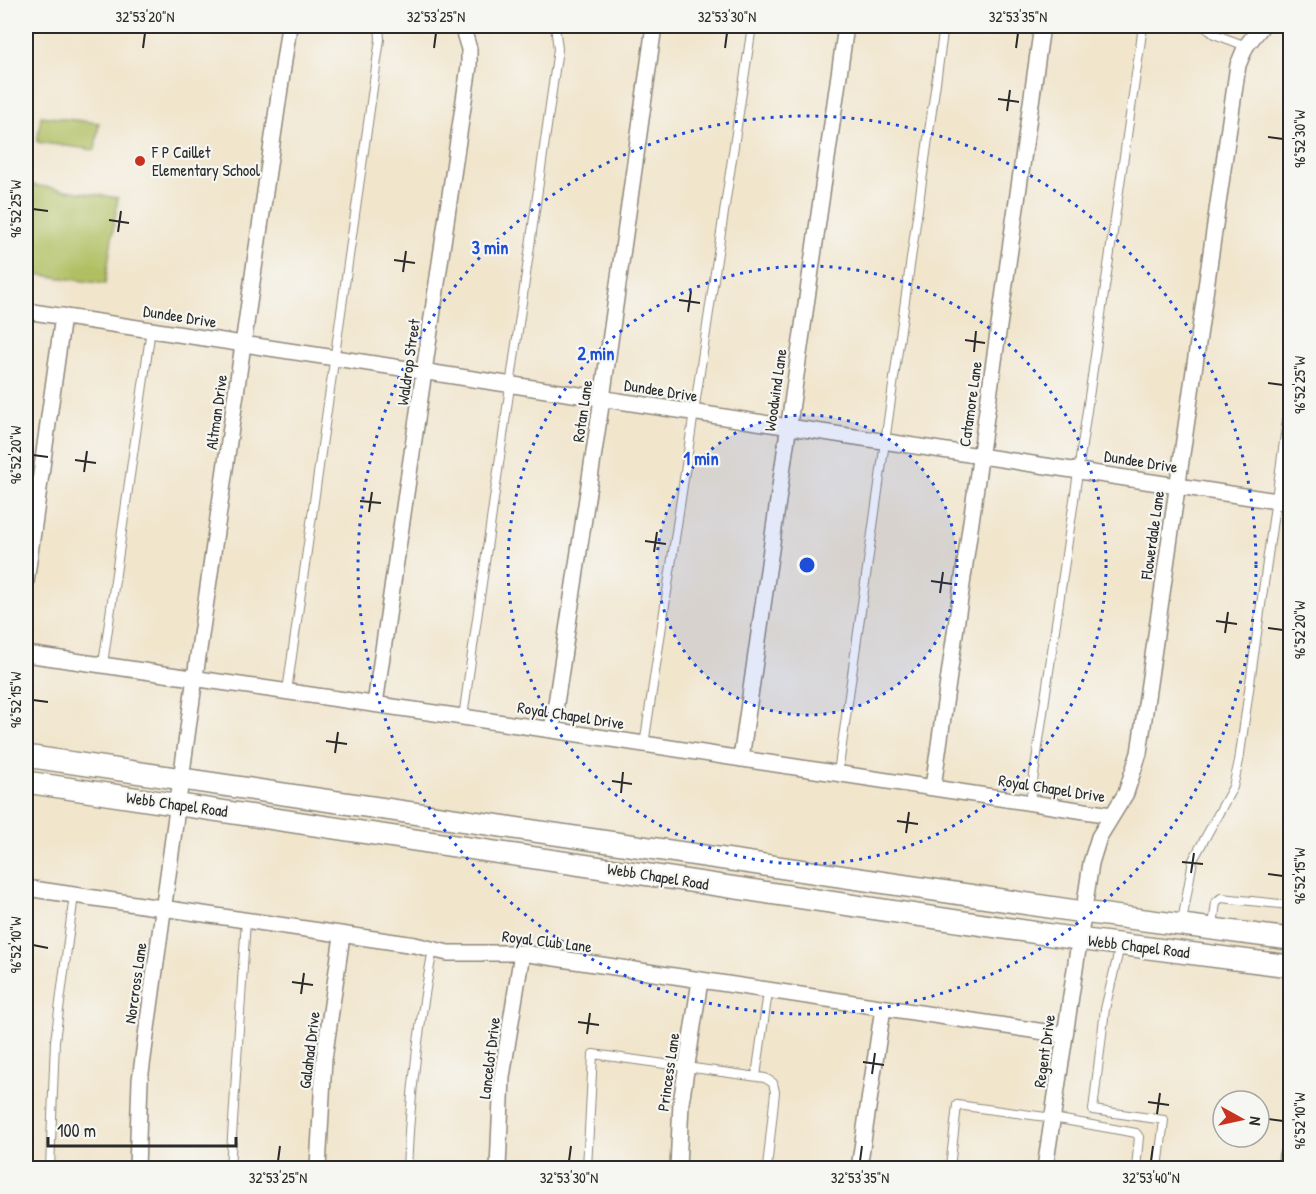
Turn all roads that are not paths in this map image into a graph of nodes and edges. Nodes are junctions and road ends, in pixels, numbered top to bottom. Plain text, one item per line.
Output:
1 (289, 26) edge
2 (379, 26) edge
3 (462, 26) edge
4 (555, 26) edge
5 (654, 26) edge
6 (752, 26) edge
7 (846, 26) edge
8 (944, 26) edge
9 (1042, 26) edge
10 (1143, 26) edge
11 (1204, 26) edge
12 (1262, 26) edge
13 (1246, 46) junction
14 (26, 311) edge
15 (63, 316) junction
16 (151, 329) junction
17 (244, 345) junction
18 (334, 360) junction
19 (424, 373) junction
20 (510, 386) junction
21 (602, 399) junction
22 (1290, 399) edge
23 (692, 413) junction
24 (789, 426) junction
25 (884, 440) junction
26 (981, 454) junction
27 (1079, 469) junction
28 (1178, 485) junction
29 (1283, 502) edge
30 (26, 582) edge
31 (26, 654) edge
32 (103, 664) junction
33 (195, 677) junction
34 (287, 691) junction
35 (375, 704) junction
36 (463, 717) junction
37 (552, 730) junction
38 (644, 745) junction
39 (26, 756) edge
40 (741, 759) junction
41 (838, 773) junction
42 (182, 777) junction
43 (26, 782) edge
44 (933, 787) junction
45 (1030, 802) junction
46 (178, 804) junction
47 (1111, 815) junction
48 (26, 888) edge
49 (74, 895) junction
50 (1290, 905) edge
51 (164, 907) junction
52 (1083, 912) junction
53 (246, 920) junction
54 (1182, 924) junction
55 (1213, 928) junction
56 (342, 936) junction
57 (1078, 939) junction
58 (1290, 939) edge
59 (1120, 944) junction
60 (433, 949) junction
61 (522, 953) junction
62 (1290, 966) edge
63 (700, 981) junction
64 (768, 992) junction
65 (883, 1008) junction
66 (1065, 1035) junction
67 (687, 1065) junction
68 (756, 1076) junction
69 (1053, 1118) junction
70 (1290, 1156) edge
71 (50, 1168) edge
72 (137, 1168) edge
73 (230, 1168) edge
74 (318, 1168) edge
75 (407, 1168) edge
76 (498, 1168) edge
77 (587, 1168) edge
78 (678, 1168) edge
79 (767, 1168) edge
80 (859, 1168) edge
81 (950, 1168) edge
82 (1045, 1168) edge
83 (1136, 1168) edge
84 (1158, 1168) edge
85 (1289, 1168) edge

1 - 17 street, Altman Drive
2 - 18 lane
3 - 19 street, Waldrop Street
4 - 20 lane
5 - 21 street, Rotan Lane
6 - 23 lane
7 - 24 street, Woodwind Lane
8 - 25 lane
9 - 26 street, Catamore Lane
10 - 27 lane
11 - 13 lane
12 - 13 street, Flowerdale Lane
13 - 28 street, Flowerdale Lane
14 - 15 street, Dundee Drive
15 - 16 street, Dundee Drive
15 - 30 street
16 - 17 street, Dundee Drive
16 - 32 lane
17 - 18 street, Dundee Drive
17 - 33 street, Altman Drive
18 - 19 street, Dundee Drive
18 - 34 lane
19 - 20 street, Dundee Drive
19 - 35 street, Waldrop Street
20 - 21 street, Dundee Drive
20 - 36 lane
21 - 23 street, Dundee Drive
21 - 37 street, Rotan Lane
22 - 29 lane
23 - 24 street, Dundee Drive
23 - 38 lane
24 - 25 street, Dundee Drive
24 - 40 street, Woodwind Lane
25 - 26 street, Dundee Drive
25 - 41 lane
26 - 27 street, Dundee Drive
26 - 44 street, Catamore Lane
27 - 28 street, Dundee Drive
27 - 45 lane
28 - 29 street, Dundee Drive
28 - 47 street, Flowerdale Lane
29 - 54 lane
31 - 32 street, Royal Chapel Drive
32 - 33 street, Royal Chapel Drive
33 - 34 street, Royal Chapel Drive
33 - 42 street, Altman Drive
34 - 35 street, Royal Chapel Drive
35 - 36 street, Royal Chapel Drive
36 - 37 street, Royal Chapel Drive
37 - 38 street, Royal Chapel Drive
38 - 40 street, Royal Chapel Drive
39 - 42 main road, Webb Chapel Road
40 - 41 street, Royal Chapel Drive
41 - 44 street, Royal Chapel Drive
42 - 46 street, Altman Drive
42 - 52 main road, Webb Chapel Road
43 - 46 main road, Webb Chapel Road
44 - 45 street, Royal Chapel Drive
45 - 47 street, Royal Chapel Drive
46 - 51 street, Norcross Lane
46 - 57 main road, Webb Chapel Road
47 - 52 street, Flowerdale Lane
48 - 49 street, Royal Club Lane
49 - 51 street, Royal Club Lane
49 - 71 lane
50 - 55 lane
51 - 53 street, Royal Club Lane
51 - 72 street, Norcross Lane
52 - 54 main road, Webb Chapel Road
52 - 57 street, Flowerdale Lane
53 - 56 street, Royal Club Lane
53 - 73 lane
54 - 55 main road, Webb Chapel Road
55 - 58 main road, Webb Chapel Road
56 - 60 street, Royal Club Lane
56 - 74 street, Galahad Drive
57 - 59 main road, Webb Chapel Road
57 - 66 street, Regent Drive
59 - 62 main road, Webb Chapel Road
59 - 84 lane
60 - 61 street, Royal Club Lane
60 - 75 lane
61 - 63 street, Royal Club Lane
61 - 76 street, Lancelot Drive
63 - 64 street, Royal Club Lane
63 - 67 street, Princess Lane
64 - 65 street, Royal Club Lane
64 - 68 lane
65 - 66 street, Royal Club Lane
65 - 80 street
66 - 69 street, Regent Drive
67 - 68 lane
67 - 77 lane
67 - 78 street, Princess Lane
68 - 79 lane
69 - 81 lane
69 - 82 street, Regent Drive
69 - 83 lane
70 - 85 main road

